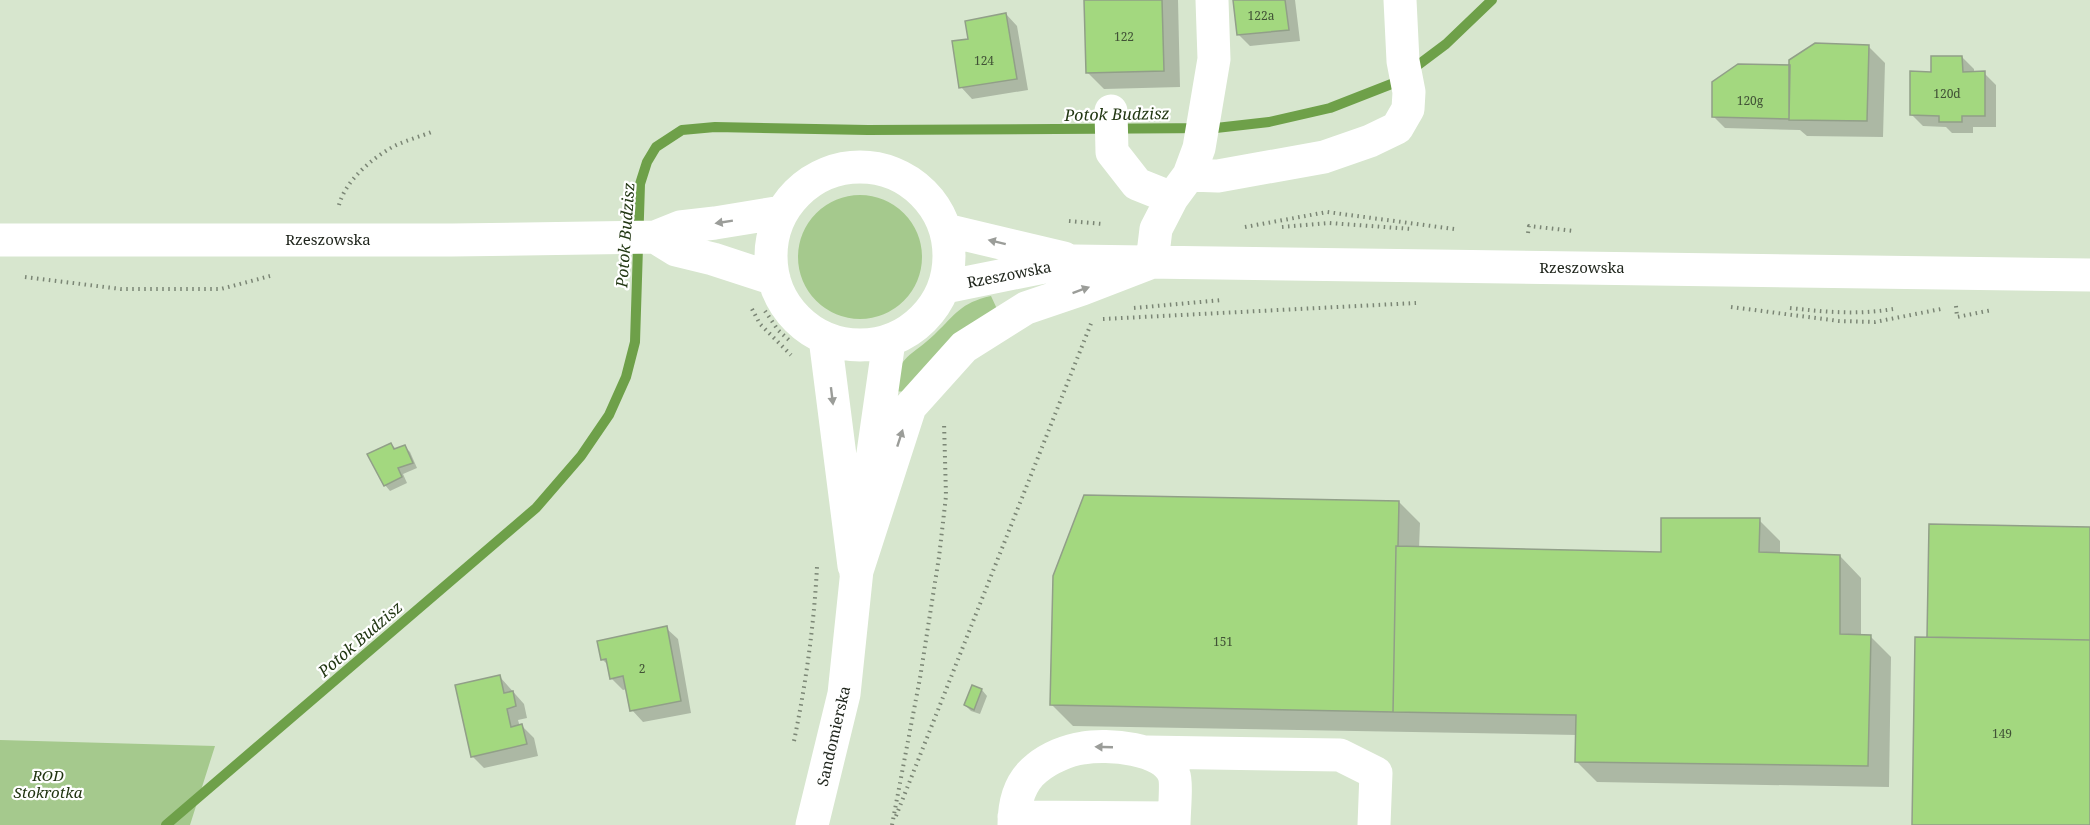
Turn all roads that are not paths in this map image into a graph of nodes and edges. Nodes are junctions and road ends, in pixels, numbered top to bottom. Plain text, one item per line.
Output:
1 (1212, 0) edge
2 (1400, 0) edge
3 (1111, 111) dead end
4 (1191, 159) junction
5 (782, 212) junction
6 (946, 230) junction
7 (655, 237) junction
8 (0, 240) edge
9 (1074, 261) junction
10 (1152, 262) junction
11 (2090, 275) edge
12 (774, 279) junction
13 (945, 287) junction
14 (825, 338) junction
15 (889, 341) junction
16 (855, 574) junction
17 (1146, 752) junction
18 (1014, 821) edge
19 (1174, 822) edge
20 (812, 825) edge
21 (1374, 825) edge

1 - 4 street
2 - 4 street
3 - 4 street
4 - 10 street
5 - 6 street
5 -> 7 street, Rzeszowska
5 - 12 street
9 -> 6 street, Rzeszowska
6 - 13 street
7 - 8 street, Rzeszowska
7 - 12 street, Rzeszowska
9 - 10 street, Rzeszowska
9 - 13 street, Rzeszowska
10 - 11 street, Rzeszowska
16 -> 10 street
12 - 14 street
13 - 15 street
14 - 15 street
14 -> 16 street
15 - 16 street
16 - 20 street, Sandomierska
17 -> 18 street
17 - 19 street
17 - 21 street
18 - 19 street

